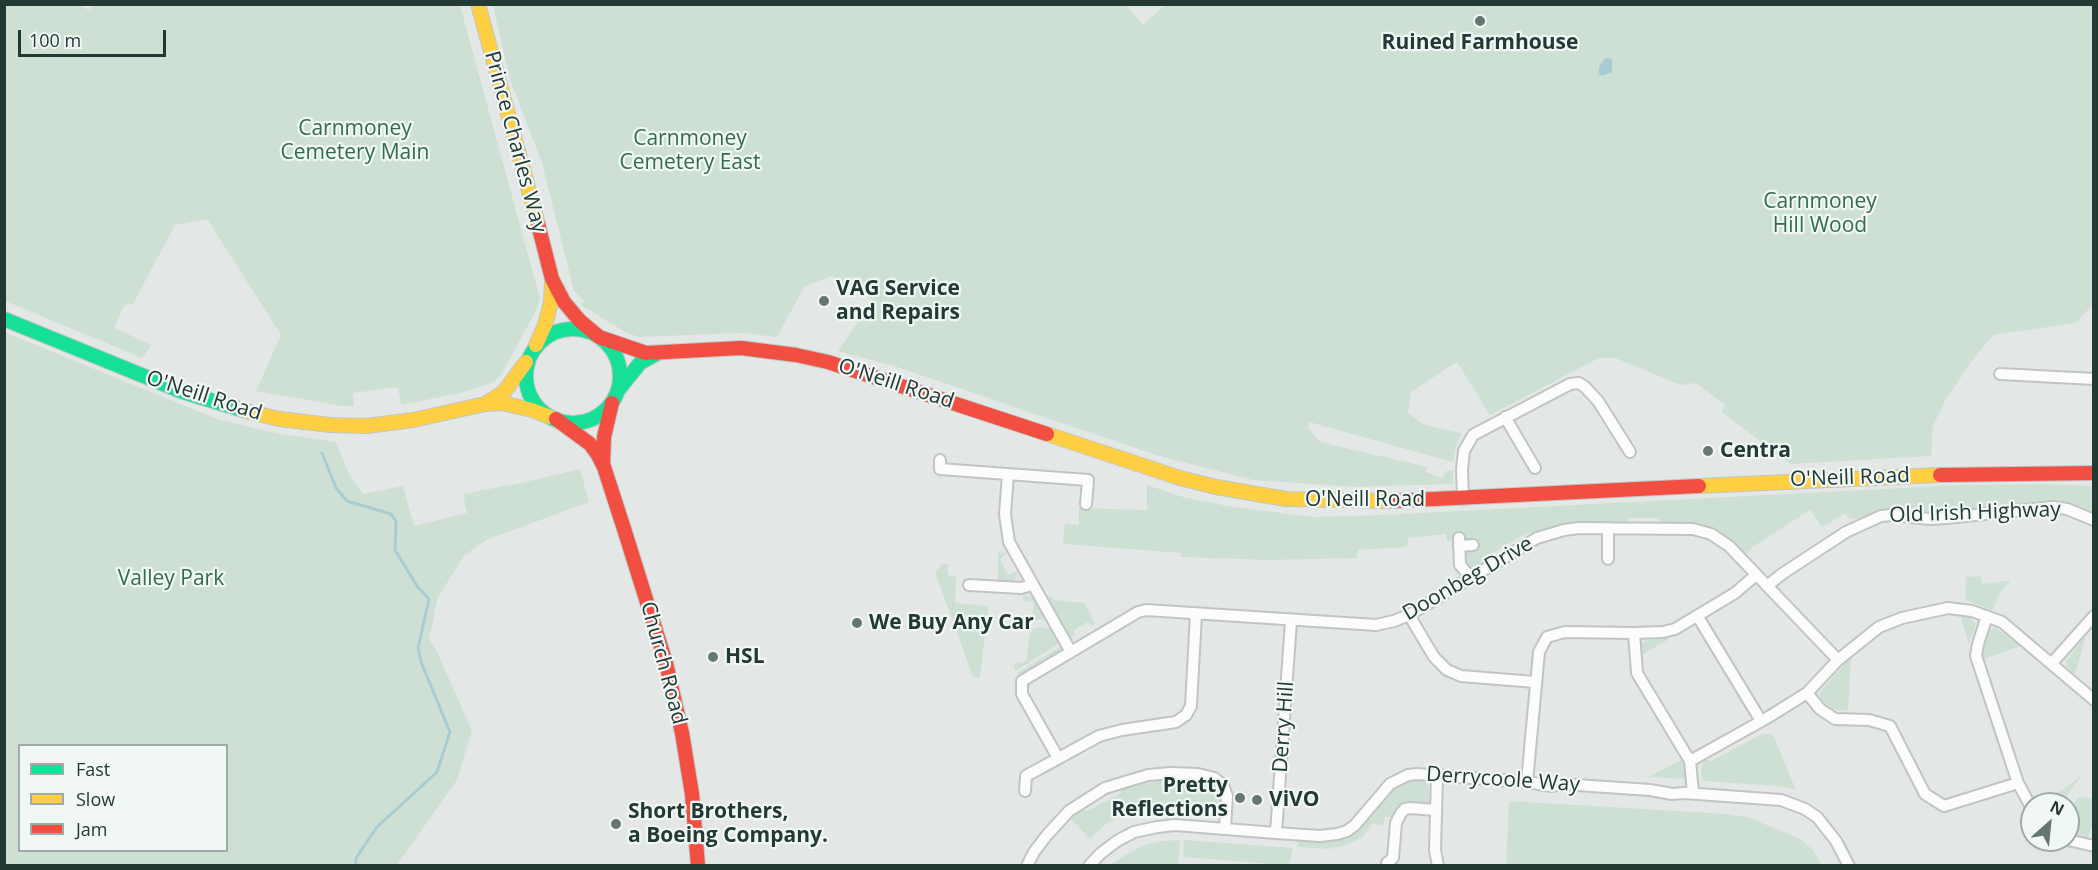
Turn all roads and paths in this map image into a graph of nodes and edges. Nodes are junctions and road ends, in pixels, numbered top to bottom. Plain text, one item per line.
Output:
1 (478, 4) edge
2 (552, 279) junction
3 (4, 319) edge
4 (598, 336) junction
5 (658, 353) junction
6 (532, 354) junction
7 (2000, 374) dead end
8 (2094, 379) edge
9 (614, 398) junction
10 (484, 404) junction
11 (1505, 417) junction
12 (553, 418) junction
13 (1630, 452) dead end
14 (940, 460) dead end
15 (603, 467) junction
16 (1535, 468) dead end
17 (2094, 473) edge
18 (1008, 474) junction
19 (1463, 499) junction
20 (1086, 504) dead end
21 (2094, 519) edge
22 (1608, 528) junction
23 (1473, 545) dead end
24 (1608, 559) dead end
25 (1756, 575) junction
26 (1472, 579) junction
27 (969, 585) dead end
28 (1032, 585) junction
29 (1767, 586) junction
30 (1196, 614) junction
31 (1409, 615) junction
32 (1987, 616) junction
33 (2094, 616) edge
34 (1698, 617) junction
35 (1291, 621) junction
36 (1634, 633) junction
37 (1071, 652) junction
38 (1838, 660) junction
39 (2052, 663) junction
40 (1535, 682) junction
41 (1807, 693) junction
42 (2094, 700) edge
43 (1761, 721) junction
44 (1058, 758) junction
45 (1690, 761) junction
46 (1437, 776) junction
47 (1527, 782) junction
48 (2018, 783) junction
49 (1025, 791) dead end
50 (2023, 792) edge
51 (1693, 793) junction
52 (1436, 810) junction
53 (1225, 829) junction
54 (1276, 833) junction
55 (1387, 863) dead end
56 (698, 866) edge
57 (1027, 866) edge
58 (1089, 866) edge
59 (1438, 866) edge
60 (1850, 866) edge

1 - 2 main road, Prince Charles Way
2 - 4 main road, Prince Charles Way
2 - 6 main road, Prince Charles Way
3 - 10 main road, O'Neill Road
4 - 5 main road, O'Neill Road
4 - 6 main road
4 - 9 main road
5 - 9 main road, O'Neill Road
5 - 19 main road, O'Neill Road
6 - 10 main road, O'Neill Road
6 - 12 main road
7 - 8 street
9 - 12 main road
9 - 15 main road, Church Road
10 - 12 main road, O'Neill Road
11 - 13 street
11 - 16 street
11 - 19 street
12 - 15 main road, Church Road
14 - 18 street
15 - 56 main road, Church Road
17 - 19 main road, O'Neill Road
18 - 20 street
18 - 28 street
21 - 29 street, Old Irish Highway
22 - 24 street
22 - 25 street, Doonbeg Drive
22 - 26 street, Doonbeg Drive
23 - 26 street
25 - 29 street, Doonbeg Drive
25 - 34 street
26 - 31 street, Doonbeg Drive
27 - 28 street
28 - 37 street
29 - 38 street, Doonbeg Drive
30 - 35 street, Doonbeg Drive
30 - 37 street, Doonbeg Drive
30 - 44 street
31 - 35 street, Doonbeg Drive
31 - 40 street
32 - 38 street
32 - 39 street
32 - 48 street
33 - 39 street
34 - 36 street
34 - 43 street
35 - 54 street, Derry Hill
36 - 40 street
36 - 45 street
37 - 44 street, Doonbeg Drive
38 - 41 street
39 - 42 street
40 - 47 street
41 - 43 street
41 - 48 street
43 - 45 street
44 - 49 street
45 - 51 street
46 - 47 street, Derrycoole Way
46 - 52 street
46 - 54 street, Derrycoole Way
47 - 51 street, Derrycoole Way
48 - 50 street
51 - 60 street, Derrycoole Way
52 - 55 street
52 - 59 street
53 - 54 street, Derrycoole Way
53 - 57 street
53 - 58 street, Derrycoole Way

